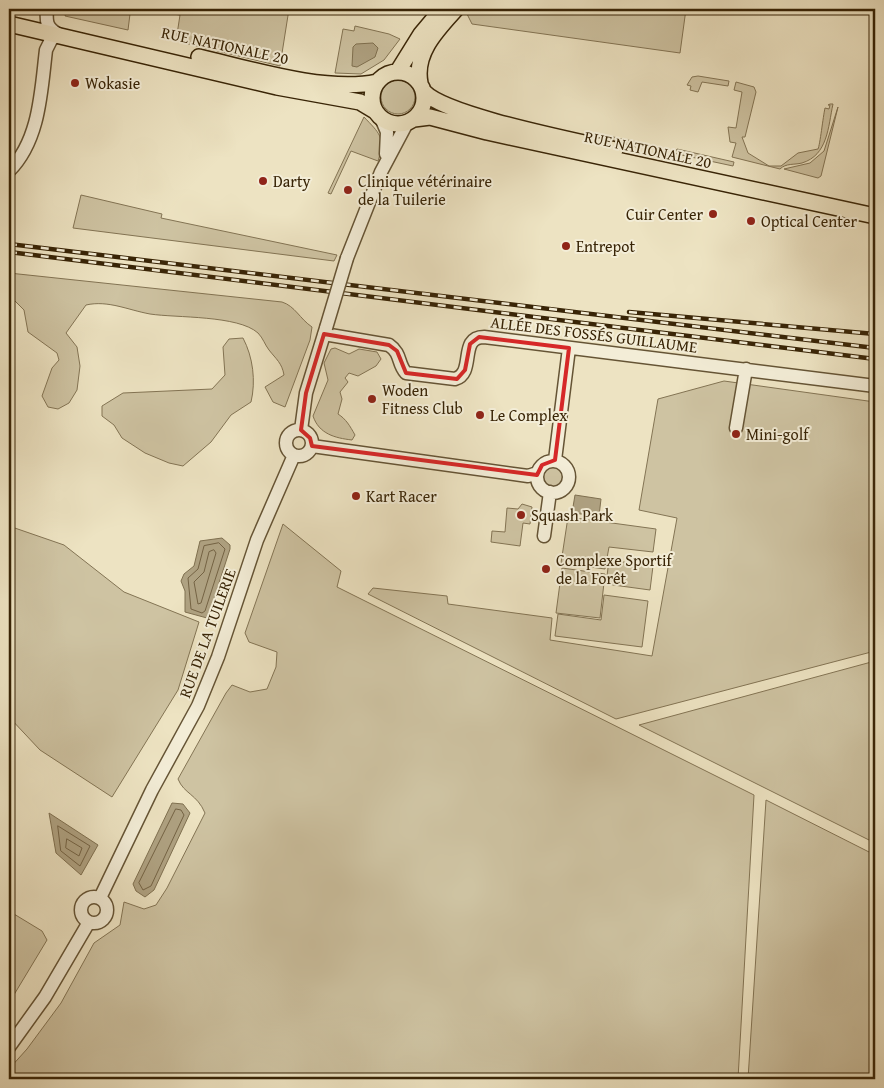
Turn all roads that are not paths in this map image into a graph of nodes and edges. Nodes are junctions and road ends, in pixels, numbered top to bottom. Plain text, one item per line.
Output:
1 (52, 9) edge
2 (442, 9) edge
3 (456, 9) edge
4 (9, 15) edge
5 (9, 24) edge
6 (49, 25) edge
7 (427, 36) junction
8 (398, 71) junction
9 (376, 82) junction
10 (422, 88) junction
11 (378, 115) junction
12 (410, 121) junction
13 (9, 164) edge
14 (9, 171) edge
15 (381, 172) junction
16 (875, 207) edge
17 (875, 216) edge
18 (325, 331) junction
19 (569, 348) junction
20 (746, 369) junction
21 (875, 386) edge
22 (736, 428) dead end
23 (301, 430) junction
24 (312, 446) junction
25 (294, 455) junction
26 (555, 460) junction
27 (535, 474) junction
28 (550, 492) junction
29 (544, 536) dead end
30 (100, 898) junction
31 (89, 922) junction
32 (9, 1047) edge

1 - 6 street
2 - 7 main road
3 - 7 main road
4 - 6 main road, RUE NATIONALE 20
5 - 6 main road, RUE NATIONALE 20
6 - 9 main road, RUE NATIONALE 20
6 - 11 main road, RUE NATIONALE 20
6 - 13 street
6 - 14 street
7 - 8 main road
7 - 10 main road
8 - 9 main road
8 - 10 main road
9 - 11 main road
10 - 12 main road
10 - 16 main road, RUE NATIONALE 20
11 - 12 main road
11 - 15 street
12 - 15 street
12 - 17 main road, RUE NATIONALE 20
15 - 18 street, bridge
18 - 19 street, ALLÉE DES FOSSÉS GUILLAUME
18 - 23 street
19 - 20 street, ALLÉE DES FOSSÉS GUILLAUME
19 - 26 street
20 - 21 street, ALLÉE DES FOSSÉS GUILLAUME
20 - 22 street
23 - 24 street
23 - 25 street
24 - 25 street
24 - 27 street
25 - 30 street, RUE DE LA TUILERIE
26 - 27 street
26 - 28 street
27 - 28 street
28 - 29 street
30 - 31 street
30 - 31 street
31 - 32 street

